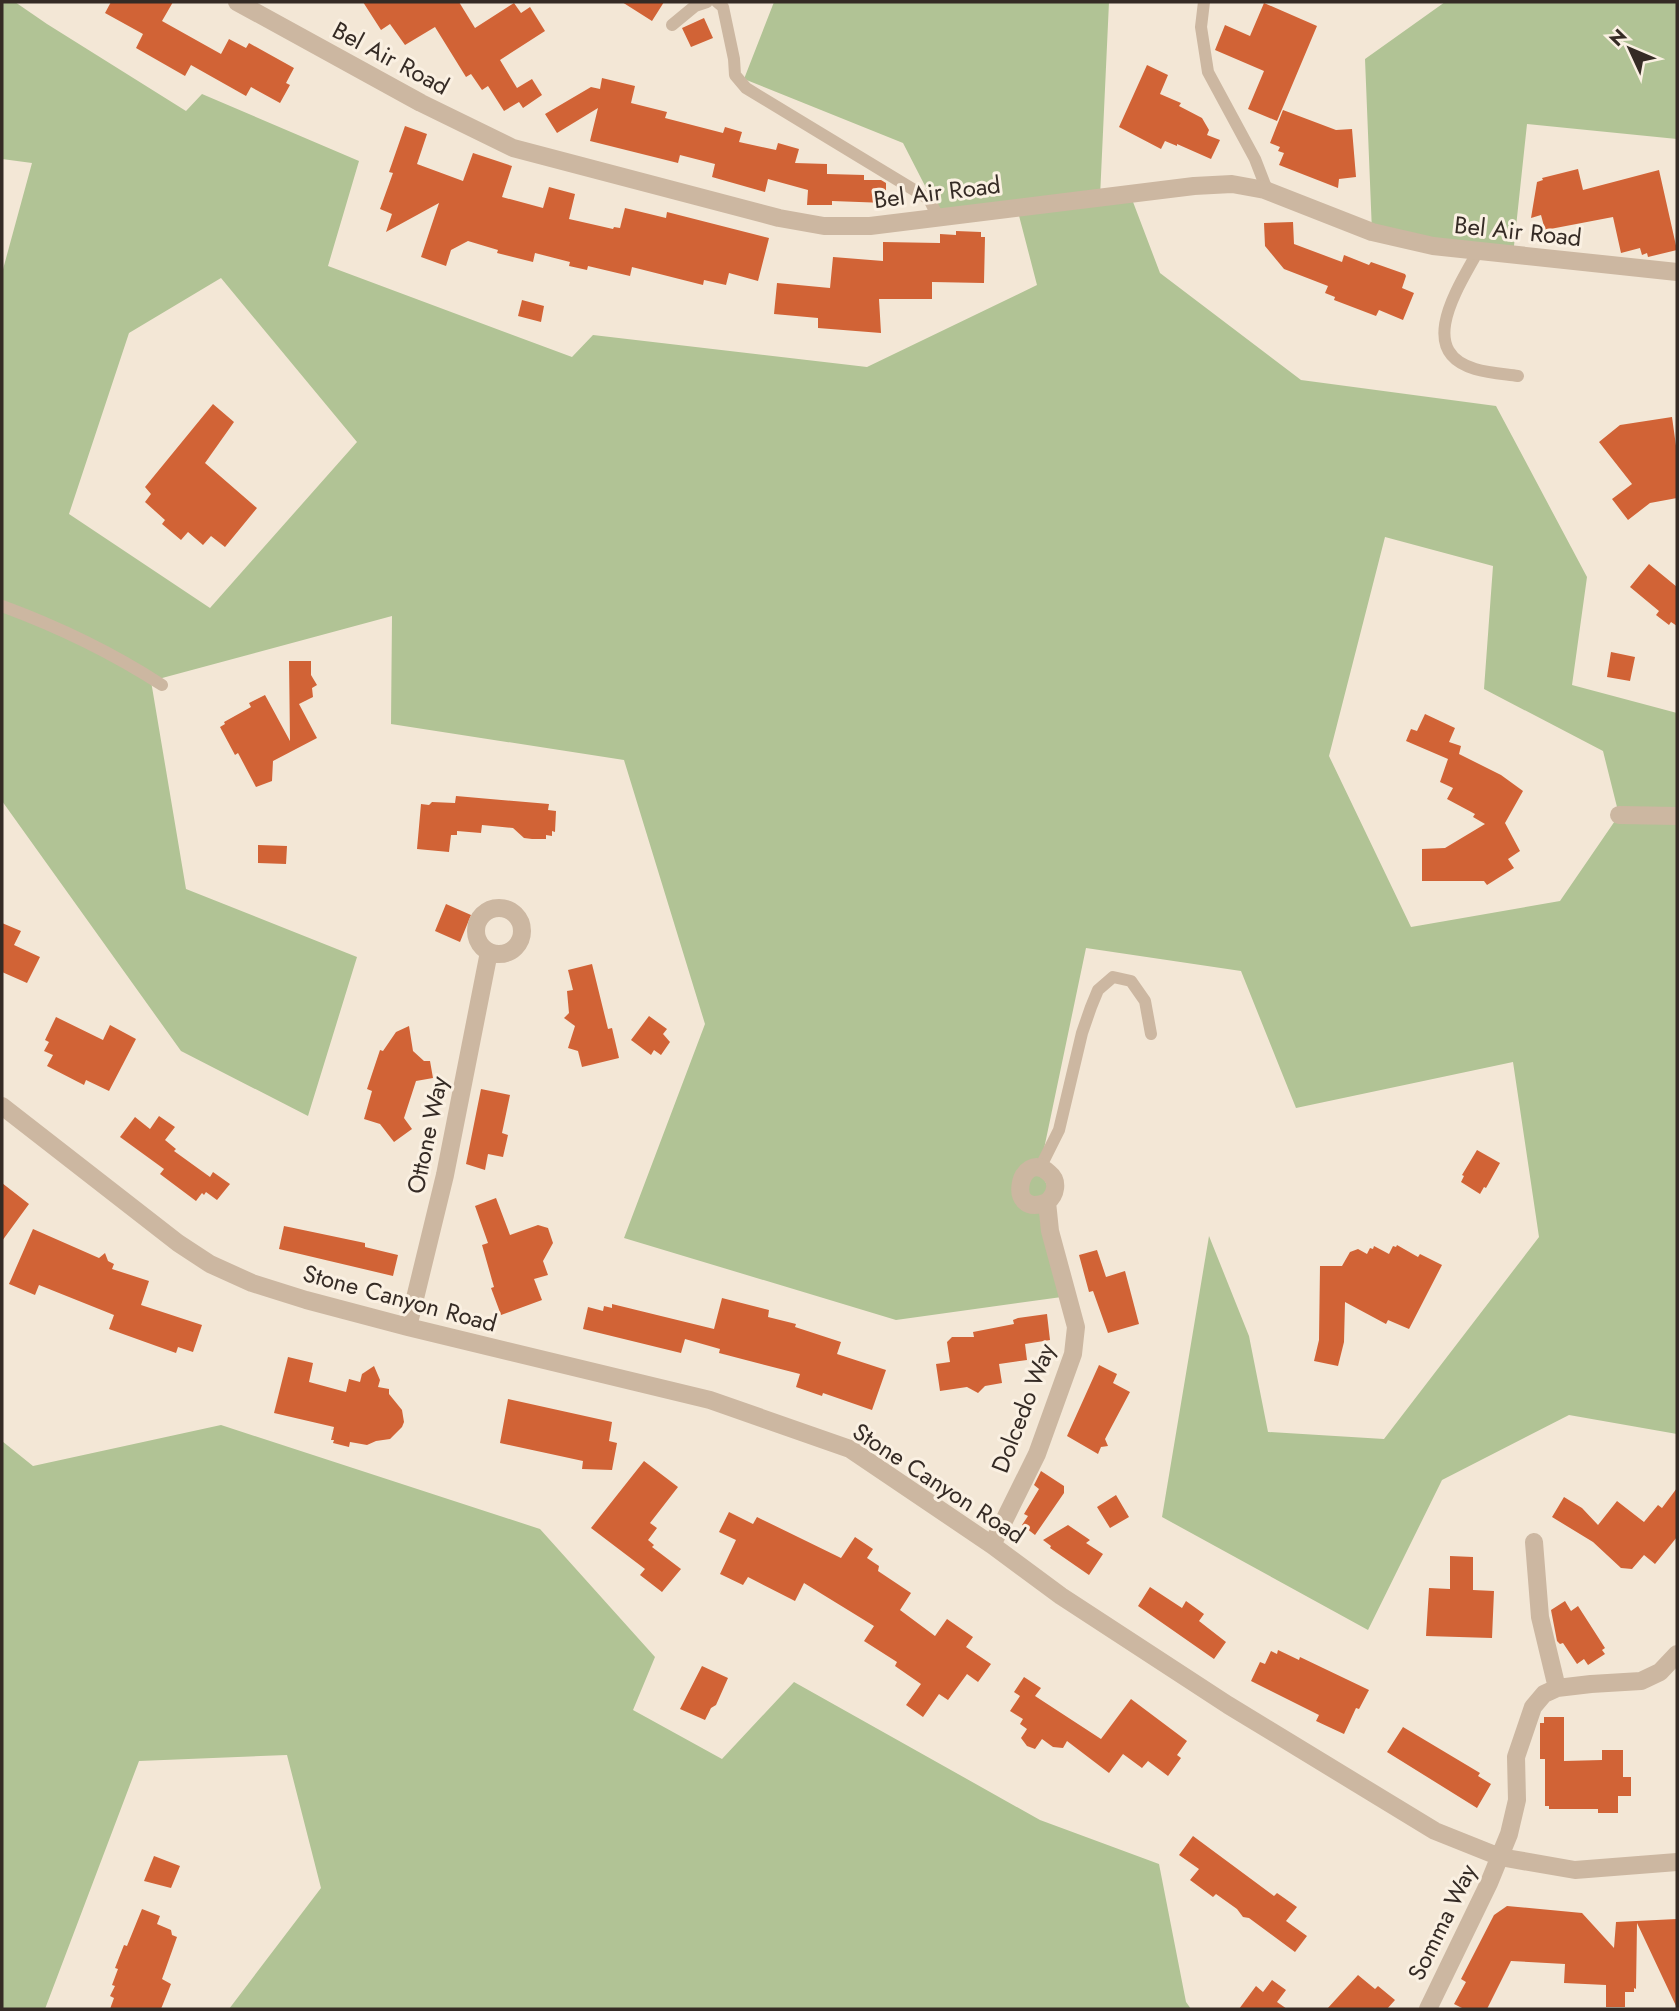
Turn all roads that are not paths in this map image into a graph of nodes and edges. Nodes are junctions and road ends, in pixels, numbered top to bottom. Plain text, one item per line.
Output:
1 (237, 2) edge
2 (707, 2) edge
3 (717, 2) edge
4 (1203, 2) edge
5 (672, 25) dead end
6 (1267, 190) junction
7 (938, 217) junction
8 (1478, 251) junction
9 (1677, 272) edge
10 (1518, 376) dead end
11 (2, 606) edge
12 (162, 685) dead end
13 (1619, 815) dead end
14 (1677, 816) edge
15 (489, 952) dead end
16 (1152, 1034) dead end
17 (2, 1106) edge
18 (1040, 1168) junction
19 (1047, 1202) junction
20 (408, 1327) junction
21 (1534, 1542) dead end
22 (992, 1545) junction
23 (1677, 1654) edge
24 (1557, 1688) junction
25 (1500, 1857) junction
26 (1677, 1862) edge
27 (1427, 2009) edge

1 - 7 street, Bel Air Road
2 - 5 lane
3 - 7 lane
4 - 6 lane
6 - 7 street, Bel Air Road
6 - 8 street, Bel Air Road
8 - 9 street, Bel Air Road
8 - 10 lane
11 - 12 lane
13 - 14 street
15 - 20 street, Ottone Way
16 - 18 lane
17 - 20 street, Stone Canyon Road
18 - 19 street, Dolcedo Way
18 - 19 street
19 - 22 street, Dolcedo Way
20 - 22 street, Stone Canyon Road
21 - 24 street
22 - 25 street, Stone Canyon Road
23 - 24 street
24 - 25 street, Somma Way
25 - 26 street, Stone Canyon Road
25 - 27 street, Somma Way

